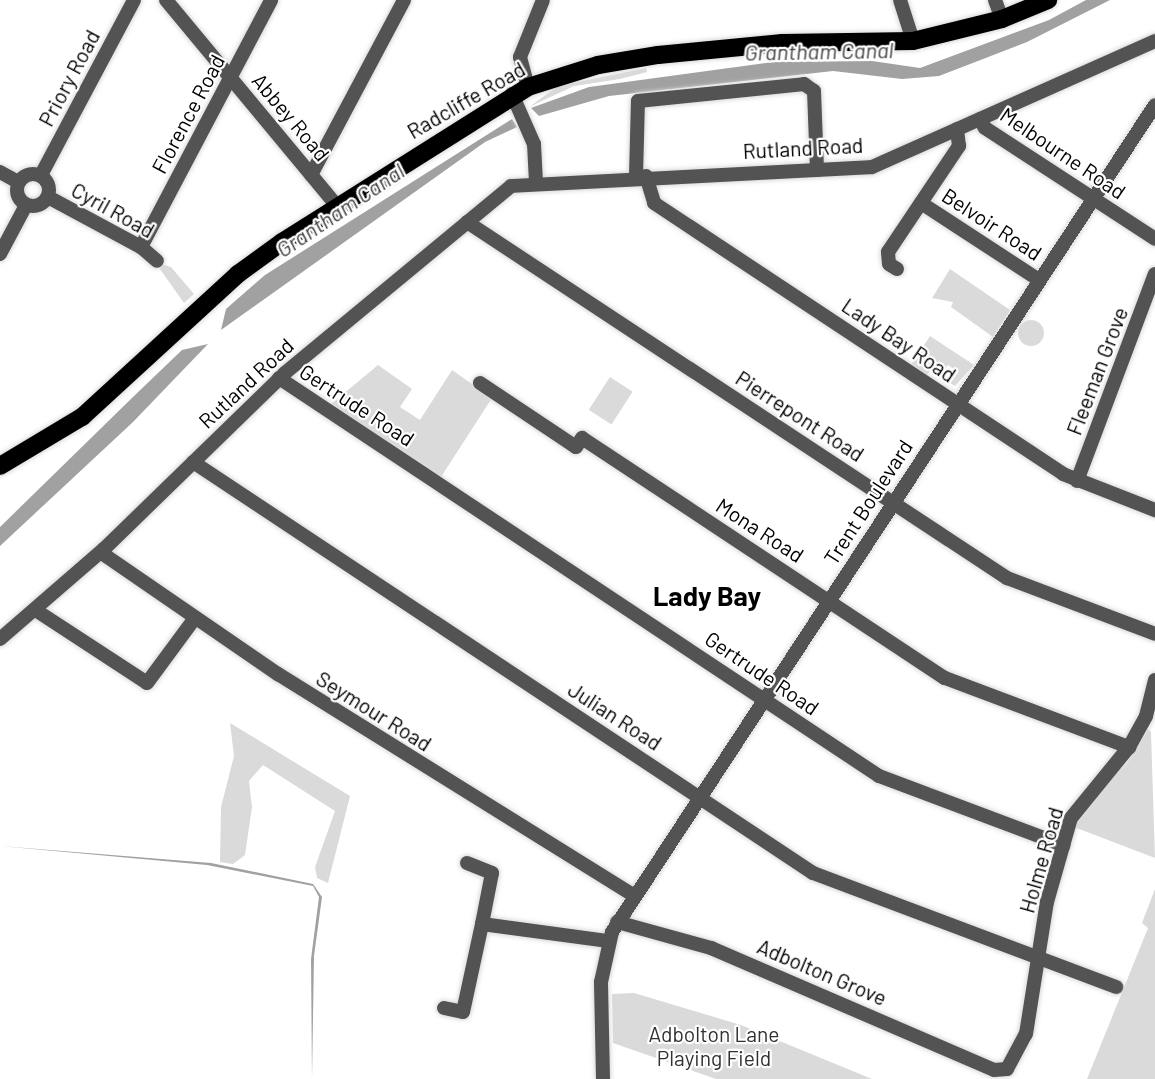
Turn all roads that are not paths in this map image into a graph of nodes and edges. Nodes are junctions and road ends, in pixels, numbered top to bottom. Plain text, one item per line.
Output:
1 (134, 0) edge
2 (166, 0) edge
3 (271, 0) edge
4 (404, 0) edge
5 (543, 0) edge
6 (900, 0) edge
7 (994, 0) edge
8 (1048, 0) edge
9 (1002, 19) junction
10 (913, 41) junction
11 (1155, 41) edge
12 (231, 77) junction
13 (520, 91) junction
14 (1152, 115) edge
15 (980, 119) junction
16 (957, 129) junction
17 (817, 170) junction
18 (0, 172) edge
19 (40, 175) junction
20 (311, 175) junction
21 (641, 176) junction
22 (536, 180) junction
23 (18, 182) junction
24 (48, 197) junction
25 (1093, 199) junction
26 (921, 203) junction
27 (26, 205) junction
28 (337, 206) junction
29 (467, 222) junction
30 (1155, 239) edge
31 (141, 247) junction
32 (0, 254) edge
33 (157, 261) dead end
34 (897, 269) dead end
35 (1155, 274) edge
36 (1039, 280) junction
37 (279, 378) junction
38 (480, 384) dead end
39 (958, 404) junction
40 (193, 462) junction
41 (0, 466) edge
42 (1077, 482) junction
43 (892, 502) junction
44 (1155, 510) edge
45 (104, 549) junction
46 (828, 601) junction
47 (37, 611) junction
48 (195, 618) junction
49 (1155, 634) edge
50 (0, 639) edge
51 (1155, 680) edge
52 (763, 699) junction
53 (1130, 747) junction
54 (698, 797) junction
55 (1063, 844) junction
56 (467, 863) dead end
57 (633, 895) junction
58 (617, 922) junction
59 (482, 924) junction
60 (607, 941) junction
61 (1038, 958) junction
62 (1116, 987) dead end
63 (444, 1008) dead end
64 (1006, 1069) joint
65 (603, 1079) edge

1 - 19 street, Priory Road
2 - 12 street, Abbey Road
3 - 12 street, Florence Road
4 - 20 street
5 - 13 street
6 - 10 street
7 - 9 street
8 - 9 highway, Radcliffe Road
9 - 10 highway, Radcliffe Road
10 - 13 highway, Radcliffe Road
11 - 15 street, Rutland Road
12 - 20 street, Abbey Road
12 - 31 street, Florence Road
13 - 22 street
13 - 28 highway, Radcliffe Road
14 - 25 street, Trent Boulevard
15 - 16 street, Rutland Road
15 - 25 street, Melbourne Road
16 - 17 street, Rutland Road
16 - 26 street
17 - 21 street, Rutland Road
17 - 21 street
18 - 23 street
19 - 23 street
19 - 24 street
20 - 28 street, Abbey Road
21 - 22 street, Rutland Road
21 - 39 street, Lady Bay Road
22 - 29 street, Rutland Road
23 - 27 street
24 - 27 street
24 - 31 street, Cyril Road
25 - 30 street, Melbourne Road
25 - 36 street, Trent Boulevard
26 - 34 street
26 - 36 street, Belvoir Road
27 - 32 street
28 - 41 highway, Radcliffe Road
29 - 37 street, Rutland Road
29 - 43 street, Pierrepont Road
31 - 33 street, Cyril Road
35 - 42 street, Fleeman Grove
36 - 39 street, Trent Boulevard
37 - 40 street, Rutland Road
37 - 52 street, Gertrude Road
38 - 46 street, Mona Road
39 - 42 street, Lady Bay Road
39 - 43 street, Trent Boulevard
40 - 45 street, Rutland Road
40 - 54 street, Julian Road
42 - 44 street, Lady Bay Road
43 - 46 street, Trent Boulevard
43 - 49 street, Pierrepont Road
45 - 47 street, Rutland Road
45 - 48 street, Seymour Road
46 - 52 street, Trent Boulevard
46 - 53 street, Mona Road
47 - 48 street
47 - 50 street, Rutland Road
48 - 57 street, Seymour Road
51 - 53 street, Holme Road
52 - 54 street, Trent Boulevard
52 - 55 street, Gertrude Road
53 - 55 street, Holme Road
54 - 57 street, Trent Boulevard
54 - 61 street, Julian Road
55 - 61 street, Holme Road
56 - 59 street
57 - 58 street, Trent Boulevard
58 - 60 street, Trent Boulevard
58 - 64 street, Adbolton Grove
59 - 60 street
59 - 63 street
60 - 65 street, Trent Boulevard
61 - 62 street, Julian Road
61 - 64 street, Holme Road

